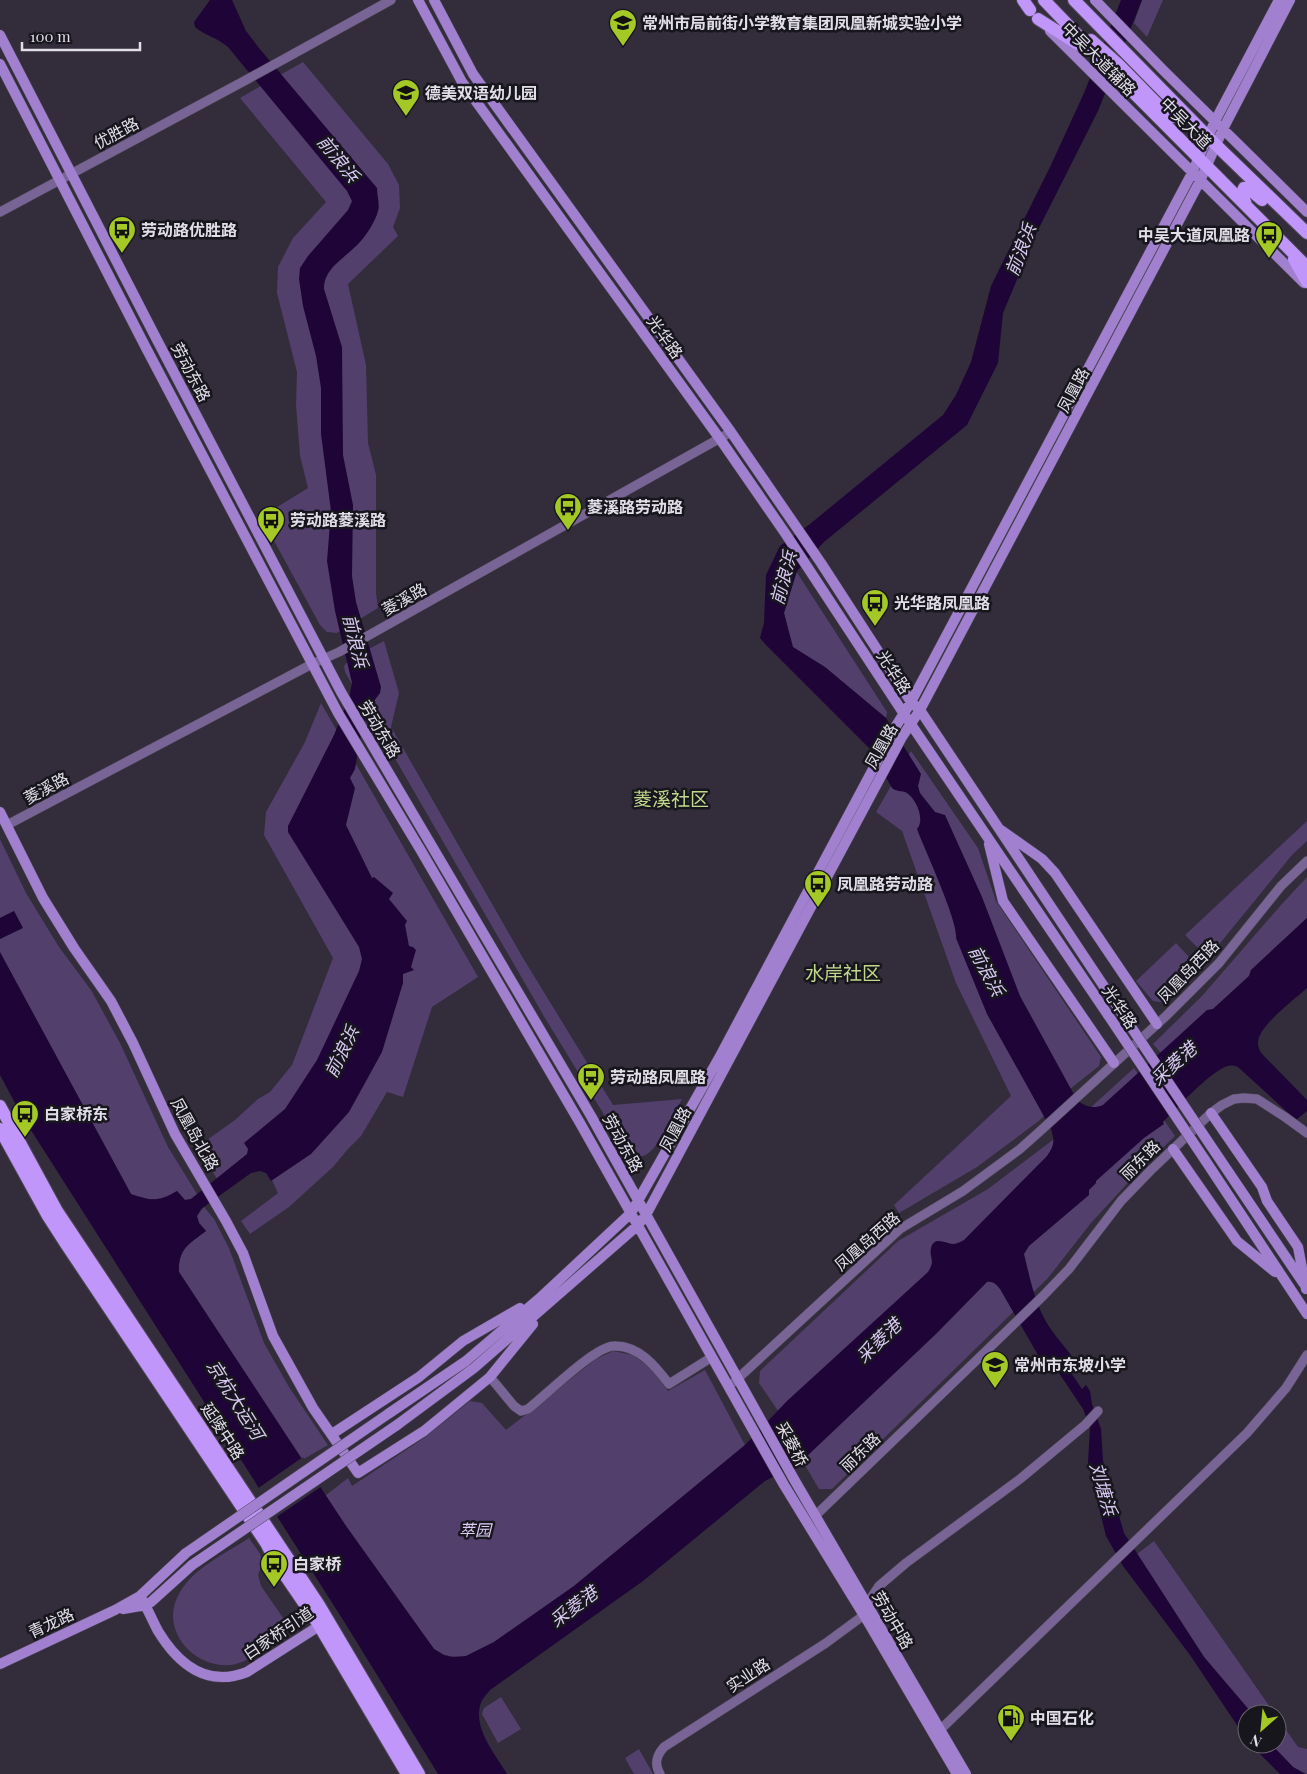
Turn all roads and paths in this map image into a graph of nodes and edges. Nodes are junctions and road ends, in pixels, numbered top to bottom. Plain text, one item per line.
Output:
1 (391, 0) edge
2 (418, 0) edge
3 (434, 0) edge
4 (1044, 0) edge
5 (1074, 0) edge
6 (1095, 0) edge
7 (1279, 0) edge
8 (1290, 0) edge
9 (1028, 7) edge
10 (0, 35) edge
11 (1099, 52) junction
12 (0, 64) edge
13 (1117, 69) junction
14 (1175, 103) junction
15 (1215, 121) junction
16 (1223, 129) junction
17 (1212, 141) junction
18 (1203, 163) junction
19 (1192, 173) junction
20 (72, 174) junction
21 (59, 180) junction
22 (1200, 181) junction
23 (1247, 207) junction
24 (0, 212) edge
25 (1307, 212) edge
26 (1307, 233) edge
27 (1307, 243) edge
28 (1288, 248) junction
29 (1307, 267) edge
30 (1307, 284) edge
31 (731, 432) junction
32 (720, 439) junction
33 (325, 659) junction
34 (312, 664) junction
35 (911, 702) junction
36 (920, 710) junction
37 (904, 714) junction
38 (911, 724) junction
39 (0, 812) edge
40 (7, 825) junction
41 (996, 826) junction
42 (988, 839) junction
43 (1307, 861) edge
44 (1157, 1024) junction
45 (1114, 1063) junction
46 (0, 1106) edge
47 (1211, 1113) junction
48 (0, 1129) edge
49 (1307, 1133) edge
50 (1173, 1149) junction
51 (638, 1201) junction
52 (631, 1213) junction
53 (646, 1215) junction
54 (637, 1226) junction
55 (1284, 1279) junction
56 (1307, 1289) edge
57 (541, 1297) junction
58 (548, 1305) junction
59 (1307, 1314) edge
60 (1307, 1356) edge
61 (712, 1357) junction
62 (490, 1377) junction
63 (738, 1378) junction
64 (729, 1387) junction
65 (1098, 1411) dead end
66 (763, 1422) joint
67 (752, 1429) joint
68 (332, 1434) junction
69 (795, 1481) joint
70 (784, 1485) joint
71 (815, 1516) junction
72 (146, 1599) junction
73 (867, 1604) junction
74 (864, 1615) junction
75 (321, 1623) junction
76 (0, 1664) edge
77 (940, 1730) junction
78 (407, 1774) edge
79 (419, 1774) edge
80 (660, 1774) edge
81 (957, 1774) edge
82 (966, 1774) edge

1 - 20 street, 优胜路
2 - 32 main road, 光华路
3 - 31 main road, 光华路
4 - 11 main road, 中吴大道
5 - 14 main road, 中吴大道
6 - 15 main road
7 - 15 main road, 凤凰路
8 - 16 main road, 凤凰路
9 - 11 main road
9 - 19 main road, 中吴大道辅路
10 - 20 main road, 劳动东路
11 - 13 main road, 中吴大道
12 - 21 main road, 劳动东路
13 - 14 main road
13 - 18 main road, 中吴大道
14 - 17 main road, 中吴大道
15 - 16 main road
15 - 17 main road, 凤凰路
16 - 17 main road, 凤凰路
16 - 25 main road
17 - 18 main road, 凤凰路
17 - 26 main road, 中吴大道
18 - 19 main road, 凤凰路
18 - 22 main road, 凤凰路
18 - 23 main road, 中吴大道
19 - 22 main road, 中吴大道辅路
19 - 35 main road, 凤凰路
20 - 21 street, 优胜路
20 - 33 main road, 劳动东路
21 - 24 street, 优胜路
21 - 34 main road, 劳动东路
22 - 30 main road, 中吴大道辅路
22 - 36 main road, 凤凰路
23 - 27 main road
23 - 28 main road, 中吴大道
28 - 29 main road, 中吴大道
28 - 30 main road
31 - 32 street, 菱溪路
31 - 35 main road, 光华路
32 - 33 street, 菱溪路
32 - 37 main road, 光华路
33 - 34 street, 菱溪路
33 - 51 main road, 劳动东路
34 - 40 street, 菱溪路
34 - 52 main road, 劳动东路
35 - 36 main road, 光华路
35 - 37 main road, 凤凰路
36 - 38 main road, 凤凰路
36 - 41 main road, 光华路
37 - 38 main road, 光华路
37 - 51 main road, 凤凰路
38 - 42 main road, 光华路
38 - 53 main road, 凤凰路
39 - 40 main road, 凤凰岛北路
40 - 68 main road, 凤凰岛北路
41 - 44 main road
41 - 56 main road, 光华路, bridge
42 - 45 main road
42 - 55 main road, 光华路, bridge
43 - 44 street, 凤凰岛西路
44 - 45 street, 凤凰岛西路
45 - 63 street, 凤凰岛西路
46 - 75 main road, 延陵中路
47 - 49 street, 丽东路
47 - 50 street, 丽东路
47 - 56 main road
48 - 75 main road, 延陵中路
50 - 55 main road
50 - 71 street, 丽东路
51 - 52 main road, 凤凰路
51 - 53 main road, 劳动东路
52 - 54 main road, 劳动东路
52 - 57 main road, 凤凰路
53 - 54 main road, 凤凰路
53 - 63 main road, 劳动东路
54 - 58 main road, 凤凰路
54 - 61 main road, 劳动东路
55 - 59 main road, 光华路
57 - 68 main road
57 - 72 main road, 凤凰路, bridge
58 - 62 main road
58 - 72 main road, 凤凰路, bridge
60 - 77 street
61 - 62 street
61 - 64 main road, 劳动东路
62 - 68 main road, 凤凰岛北路
63 - 64 street, 凤凰岛西路
63 - 66 main road, 劳动东路
64 - 67 main road, 劳动东路
65 - 73 street
66 - 69 main road, 采菱桥
67 - 70 main road, 采菱桥
69 - 71 main road, 劳动中路
70 - 74 main road, 劳动中路
71 - 73 main road, 劳动中路
72 - 75 main road, 白家桥引道
72 - 76 main road, 青龙路
73 - 74 street
73 - 77 main road, 劳动中路
74 - 80 street, 实业路
74 - 81 main road, 劳动中路
75 - 78 main road, 延陵中路
75 - 79 main road, 延陵中路
77 - 82 main road, 劳动中路

